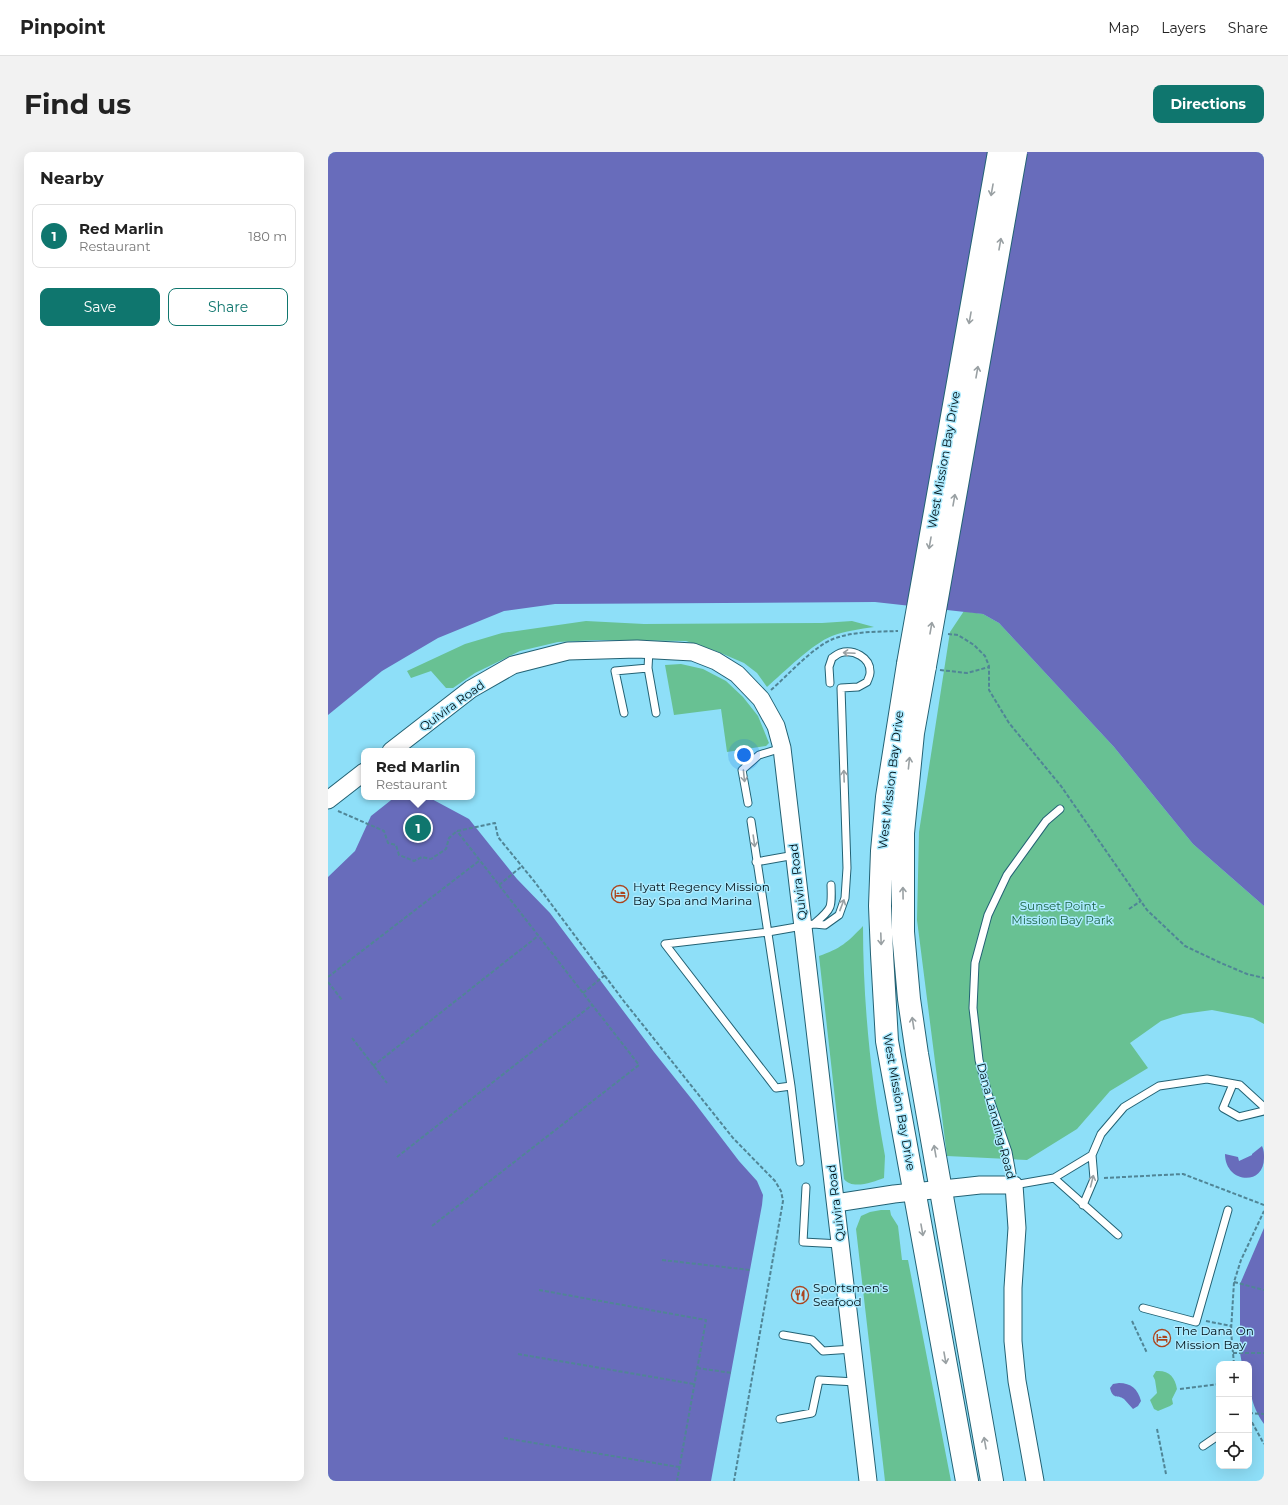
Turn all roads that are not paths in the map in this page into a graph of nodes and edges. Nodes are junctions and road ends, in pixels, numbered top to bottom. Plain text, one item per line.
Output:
1 (999, 152) edge
2 (1016, 152) edge
3 (649, 650) junction
4 (923, 666) junction
5 (648, 668) junction
6 (830, 683) dead end
7 (624, 713) dead end
8 (656, 713) dead end
9 (395, 748) edge
10 (782, 748) junction
11 (361, 774) edge
12 (328, 800) edge
13 (748, 803) dead end
14 (1060, 809) dead end
15 (750, 821) dead end
16 (795, 855) junction
17 (756, 862) junction
18 (831, 885) dead end
19 (808, 925) junction
20 (768, 932) junction
21 (1234, 1084) junction
22 (791, 1086) junction
23 (1264, 1107) edge
24 (1264, 1111) edge
25 (1092, 1156) junction
26 (800, 1162) dead end
27 (1054, 1178) junction
28 (1014, 1185) junction
29 (806, 1187) dead end
30 (942, 1189) junction
31 (914, 1192) junction
32 (836, 1203) junction
33 (1083, 1205) junction
34 (1228, 1210) dead end
35 (1118, 1235) dead end
36 (841, 1244) junction
37 (1143, 1308) dead end
38 (783, 1335) dead end
39 (853, 1349) junction
40 (857, 1382) junction
41 (780, 1419) dead end
42 (1216, 1437) edge
43 (1203, 1446) dead end
44 (868, 1481) edge
45 (967, 1481) edge
46 (992, 1481) edge
47 (1035, 1481) edge

1 -> 4 main road, West Mission Bay Drive, bridge
4 -> 2 main road, West Mission Bay Drive, bridge
3 - 5 lane
3 - 9 street, Quivira Road
3 - 10 street, Quivira Road
30 -> 4 main road, West Mission Bay Drive
4 -> 31 main road, West Mission Bay Drive
5 - 7 lane
5 - 8 lane
19 -> 6 lane
10 -> 13 lane
10 - 16 street, Quivira Road
11 - 12 street
14 - 28 lane, Dana Landing Road
15 -> 17 lane
16 - 17 lane
16 - 19 street, Quivira Road
17 - 20 lane
18 - 19 lane
19 - 20 lane
19 - 32 street, Quivira Road
20 - 22 lane
20 - 22 lane
21 - 23 lane
21 - 24 lane
21 - 25 lane
22 - 26 lane
25 - 27 lane
33 -> 25 lane
27 - 28 lane
27 - 33 lane
28 - 30 street
28 - 47 street, Dana Landing Road
29 - 36 lane
30 - 31 street
46 -> 30 main road, West Mission Bay Drive
31 - 32 street
31 -> 45 main road, West Mission Bay Drive
32 - 36 street, Quivira Road
33 - 35 lane
34 - 37 lane
36 - 39 street, Quivira Road
38 - 39 lane
39 - 40 street, Quivira Road
40 - 41 lane
40 - 44 street, Quivira Road
42 - 43 lane

